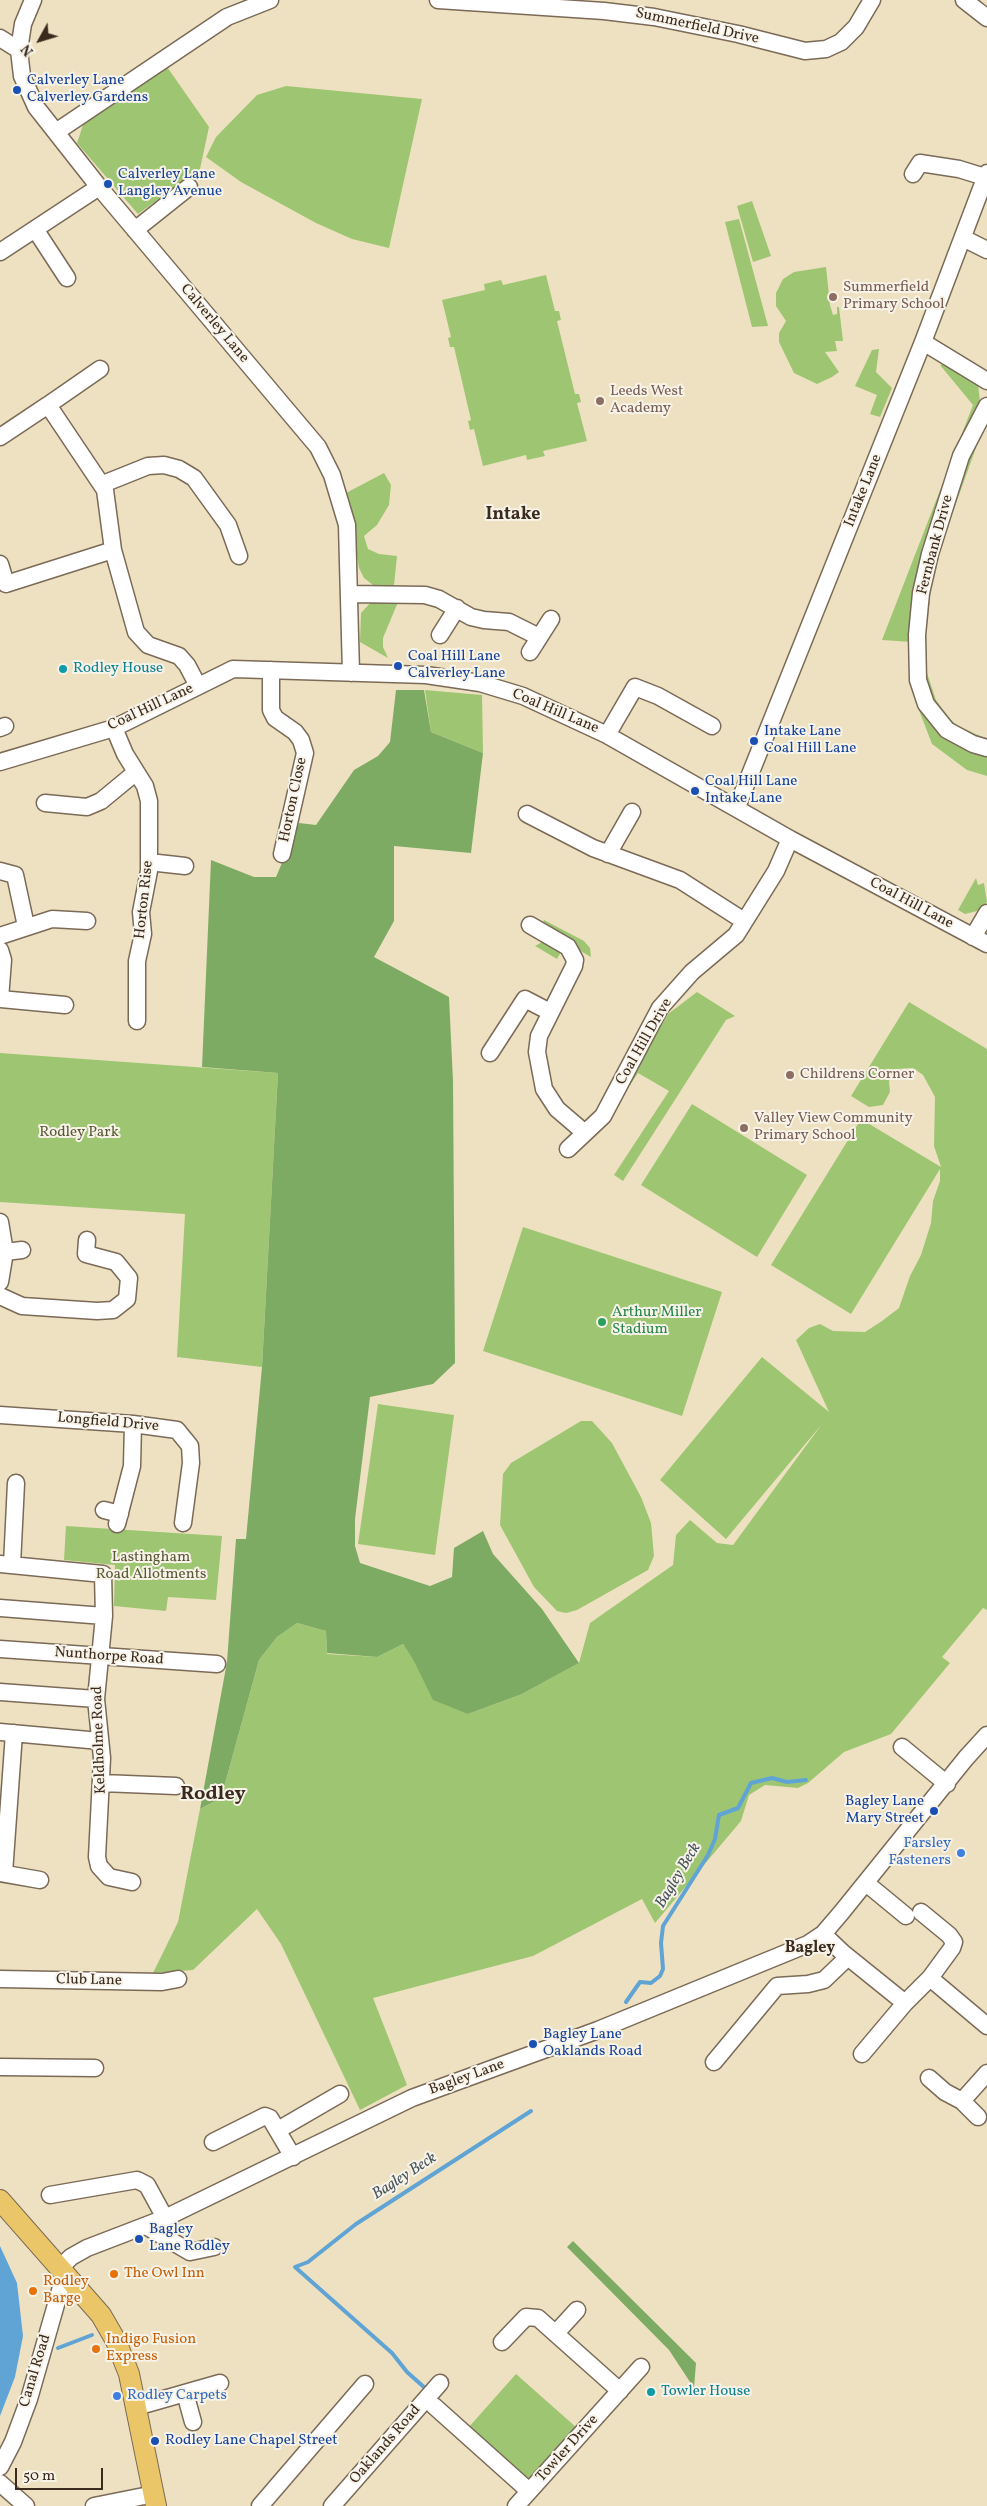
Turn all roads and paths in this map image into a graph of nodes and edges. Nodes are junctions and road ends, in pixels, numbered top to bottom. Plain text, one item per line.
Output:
1 (33, 0) edge
2 (270, 0) edge
3 (438, 0) edge
4 (872, 0) edge
5 (964, 0) edge
6 (605, 5) edge
7 (987, 18) edge
8 (0, 38) edge
9 (20, 50) junction
10 (56, 132) junction
11 (913, 174) dead end
12 (986, 175) edge
13 (99, 187) junction
14 (189, 187) dead end
15 (35, 229) junction
16 (135, 230) junction
17 (963, 238) junction
18 (987, 250) edge
19 (0, 252) edge
20 (67, 278) dead end
21 (923, 342) junction
22 (100, 369) dead end
23 (987, 381) edge
24 (48, 405) junction
25 (987, 406) edge
26 (0, 437) edge
27 (103, 484) junction
28 (113, 550) junction
29 (239, 556) dead end
30 (0, 564) edge
31 (349, 594) junction
32 (456, 608) junction
33 (550, 619) dead end
34 (440, 635) dead end
35 (540, 637) junction
36 (530, 652) dead end
37 (271, 670) junction
38 (351, 673) junction
39 (198, 686) junction
40 (712, 726) dead end
41 (114, 728) junction
42 (607, 735) junction
43 (987, 748) edge
44 (0, 762) edge
45 (135, 773) junction
46 (45, 803) dead end
47 (737, 807) junction
48 (632, 812) dead end
49 (528, 814) dead end
50 (790, 839) junction
51 (282, 854) dead end
52 (608, 854) junction
53 (149, 862) junction
54 (186, 866) dead end
55 (0, 871) edge
56 (987, 913) edge
57 (86, 920) dead end
58 (744, 921) junction
59 (530, 925) dead end
60 (26, 926) junction
61 (0, 936) edge
62 (980, 940) edge
63 (0, 950) edge
64 (0, 999) edge
65 (65, 1005) dead end
66 (550, 1012) junction
67 (136, 1021) dead end
68 (490, 1053) dead end
69 (585, 1133) junction
70 (568, 1149) dead end
71 (0, 1222) edge
72 (87, 1240) dead end
73 (22, 1250) dead end
74 (5, 1252) junction
75 (0, 1282) edge
76 (0, 1296) edge
77 (0, 1415) edge
78 (133, 1424) junction
79 (16, 1483) dead end
80 (180, 1514) dead end
81 (114, 1516) dead end
82 (6, 1564) edge
83 (0, 1608) edge
84 (104, 1616) junction
85 (0, 1649) edge
86 (100, 1656) junction
87 (217, 1664) dead end
88 (0, 1692) edge
89 (96, 1699) junction
90 (7, 1733) edge
91 (987, 1735) edge
92 (100, 1741) junction
93 (902, 1747) dead end
94 (102, 1783) junction
95 (947, 1784) junction
96 (176, 1786) dead end
97 (4, 1820) edge
98 (2, 1873) edge
99 (40, 1880) dead end
100 (132, 1882) dead end
101 (866, 1883) junction
102 (823, 1934) junction
103 (848, 1957) junction
104 (930, 1978) junction
105 (0, 1979) edge
106 (178, 1979) dead end
107 (905, 2003) junction
108 (987, 2026) edge
109 (862, 2054) dead end
110 (714, 2062) dead end
111 (0, 2067) edge
112 (95, 2068) dead end
113 (987, 2073) edge
114 (929, 2078) dead end
115 (340, 2094) dead end
116 (962, 2101) junction
117 (978, 2118) dead end
118 (278, 2130) junction
119 (213, 2142) dead end
120 (293, 2157) junction
121 (50, 2195) dead end
122 (0, 2200) edge
123 (165, 2218) junction
124 (146, 2226) junction
125 (214, 2247) dead end
126 (62, 2270) junction
127 (577, 2310) dead end
128 (556, 2334) junction
129 (502, 2342) dead end
130 (641, 2367) dead end
131 (220, 2383) dead end
132 (440, 2383) dead end
133 (365, 2384) dead end
134 (620, 2391) junction
135 (185, 2393) junction
136 (434, 2406) dead end
137 (136, 2407) junction
138 (193, 2422) dead end
139 (0, 2467) edge
140 (0, 2483) edge
141 (529, 2491) junction
142 (155, 2500) edge
143 (340, 2503) edge
144 (26, 2506) edge
145 (94, 2506) edge
146 (260, 2506) edge
147 (516, 2506) edge

1 - 9 street, Calverley Lane
2 - 10 street
3 - 6 street, Summerfield Drive
4 - 6 street, Summerfield Drive
5 - 7 street
8 - 9 street
9 - 10 street, Calverley Lane
10 - 13 street, Calverley Lane
11 - 12 street
12 - 17 street, Intake Lane
13 - 15 street
13 - 16 street, Calverley Lane
14 - 16 street
15 - 19 street
15 - 20 street
16 - 31 street, Calverley Lane
17 - 18 street
17 - 21 street, Intake Lane
21 - 23 street
21 - 47 street, Intake Lane
22 - 24 street
24 - 26 street
24 - 27 street
25 - 43 street, Fernbank Drive
27 - 28 street
27 - 29 street
28 - 30 street
28 - 39 street
31 - 32 street
31 - 38 street, Calverley Lane
32 - 34 street
32 - 35 street
33 - 35 street
35 - 36 street
37 - 38 street, Coal Hill Lane
37 - 39 street, Coal Hill Lane
37 - 51 street, Horton Close
38 - 42 street, Coal Hill Lane
39 - 41 street, Coal Hill Lane
40 - 42 street
41 - 44 street, Coal Hill Lane
41 - 45 street, Horton Rise
42 - 47 street, Coal Hill Lane
45 - 46 street
45 - 53 street, Horton Rise
47 - 50 street, Coal Hill Lane
48 - 52 street
49 - 52 street
50 - 58 street, Coal Hill Drive
50 - 62 street, Coal Hill Lane
52 - 58 street
53 - 54 street
53 - 67 street, Horton Rise
55 - 60 street
56 - 62 street
57 - 60 street
58 - 69 street, Coal Hill Drive
59 - 66 street
60 - 61 street
63 - 64 street
64 - 65 street
66 - 68 street
66 - 69 street
69 - 70 street, Coal Hill Drive
71 - 74 street
72 - 76 street
73 - 74 street
74 - 75 street
77 - 78 street, Longfield Drive
78 - 80 street, Longfield Drive
78 - 81 street
79 - 82 street
82 - 84 street, Keldholme Road
83 - 84 street
84 - 86 street, Keldholme Road
85 - 86 street, Nunthorpe Road
86 - 87 street, Nunthorpe Road
86 - 89 street, Keldholme Road
88 - 89 street
89 - 92 street, Keldholme Road
90 - 92 street
90 - 97 street
91 - 95 street, Bagley Lane
92 - 94 street, Keldholme Road
93 - 95 street
94 - 96 street
94 - 100 street, Keldholme Road
95 - 101 street, Bagley Lane
97 - 98 street
98 - 99 street
101 - 102 street, Bagley Lane
101 - 104 street
102 - 103 street
102 - 120 street, Bagley Lane
103 - 107 street
103 - 110 street
104 - 107 street
104 - 108 street
105 - 106 street, Club Lane
107 - 109 street
111 - 112 street
113 - 116 street
114 - 116 street
115 - 118 street
116 - 117 street
118 - 119 street
118 - 120 street
120 - 123 street, Bagley Lane
121 - 123 street
122 - 126 main road
123 - 124 street, Bagley Lane
124 - 125 street
124 - 126 street, Bagley Lane
126 - 137 main road
126 - 139 street, Canal Road
127 - 128 street
128 - 129 street
128 - 134 street
130 - 134 street, Towler Drive
131 - 135 street
132 - 143 street, Oaklands Road
133 - 146 street
134 - 141 street, Towler Drive
135 - 137 street
135 - 138 street
136 - 141 street
137 - 142 main road
140 - 144 street
141 - 147 street, Towler Drive
142 - 145 street

